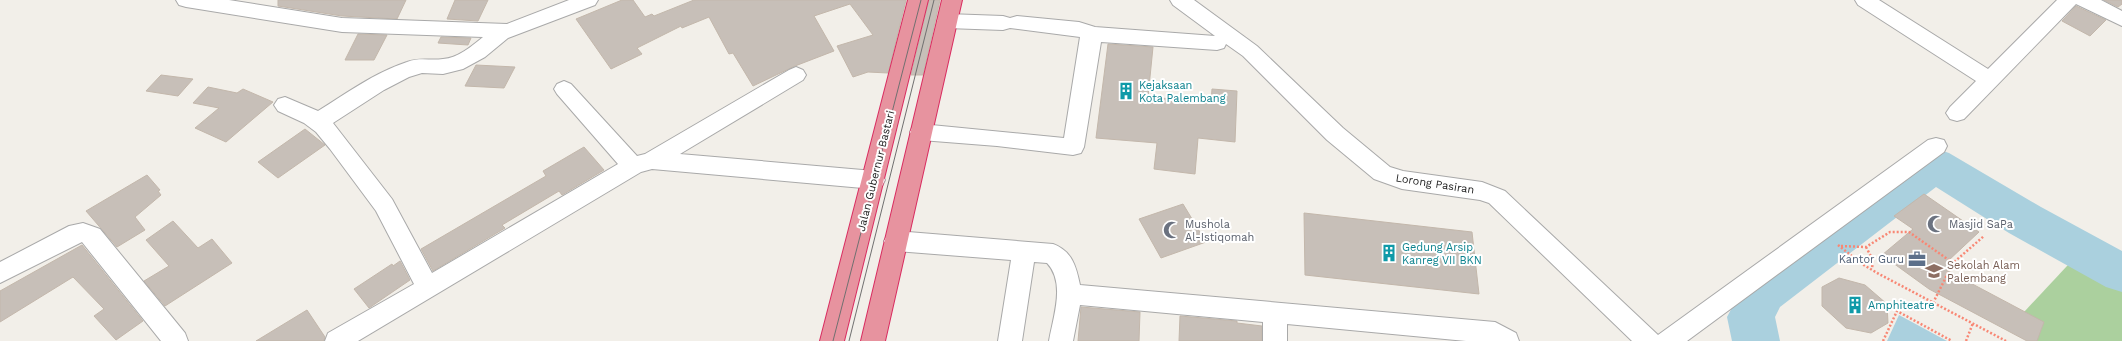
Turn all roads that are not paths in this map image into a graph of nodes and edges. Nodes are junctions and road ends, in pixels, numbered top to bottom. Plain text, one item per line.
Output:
1 (186, 0) edge
2 (588, 0) edge
3 (918, 0) edge
4 (952, 0) edge
5 (1180, 0) edge
6 (1865, 0) edge
7 (2069, 0) edge
8 (2084, 0) edge
9 (240, 4) edge
10 (2122, 19) edge
11 (947, 21) junction
12 (504, 30) junction
13 (1089, 34) junction
14 (1217, 43) dead end
15 (796, 75) dead end
16 (1989, 80) junction
17 (564, 89) dead end
18 (285, 105) dead end
19 (1957, 113) dead end
20 (318, 122) junction
21 (921, 132) junction
22 (1936, 146) dead end
23 (642, 163) junction
24 (874, 180) junction
25 (896, 241) junction
26 (1024, 251) junction
27 (0, 273) edge
28 (428, 288) junction
29 (1070, 294) junction
30 (1275, 314) junction
31 (176, 341) edge
32 (337, 341) edge
33 (832, 341) edge
34 (873, 341) edge
35 (1010, 341) edge
36 (1061, 341) edge
37 (1275, 341) edge
38 (1507, 341) edge
39 (1649, 341) edge
40 (1668, 341) edge

1 - 9 street
2 - 12 street
3 - 24 highway, Jalan Gubernur Bastari
4 - 11 highway
5 - 39 street, Lorong Pasiran
6 - 16 street
7 - 16 street
8 - 10 street
9 - 12 street
11 - 13 street
11 - 21 highway
12 - 20 street
13 - 14 street
13 - 21 street
15 - 23 street
16 - 19 street
17 - 23 street
18 - 20 street
20 - 28 street
21 - 25 highway
22 - 40 street
23 - 24 street
23 - 28 street
24 - 33 highway, Jalan Gubernur Bastari
25 - 26 street
25 - 34 highway
26 - 29 street
26 - 35 street
27 - 31 street
28 - 32 street
29 - 30 street
29 - 36 street
30 - 37 street
30 - 38 street

